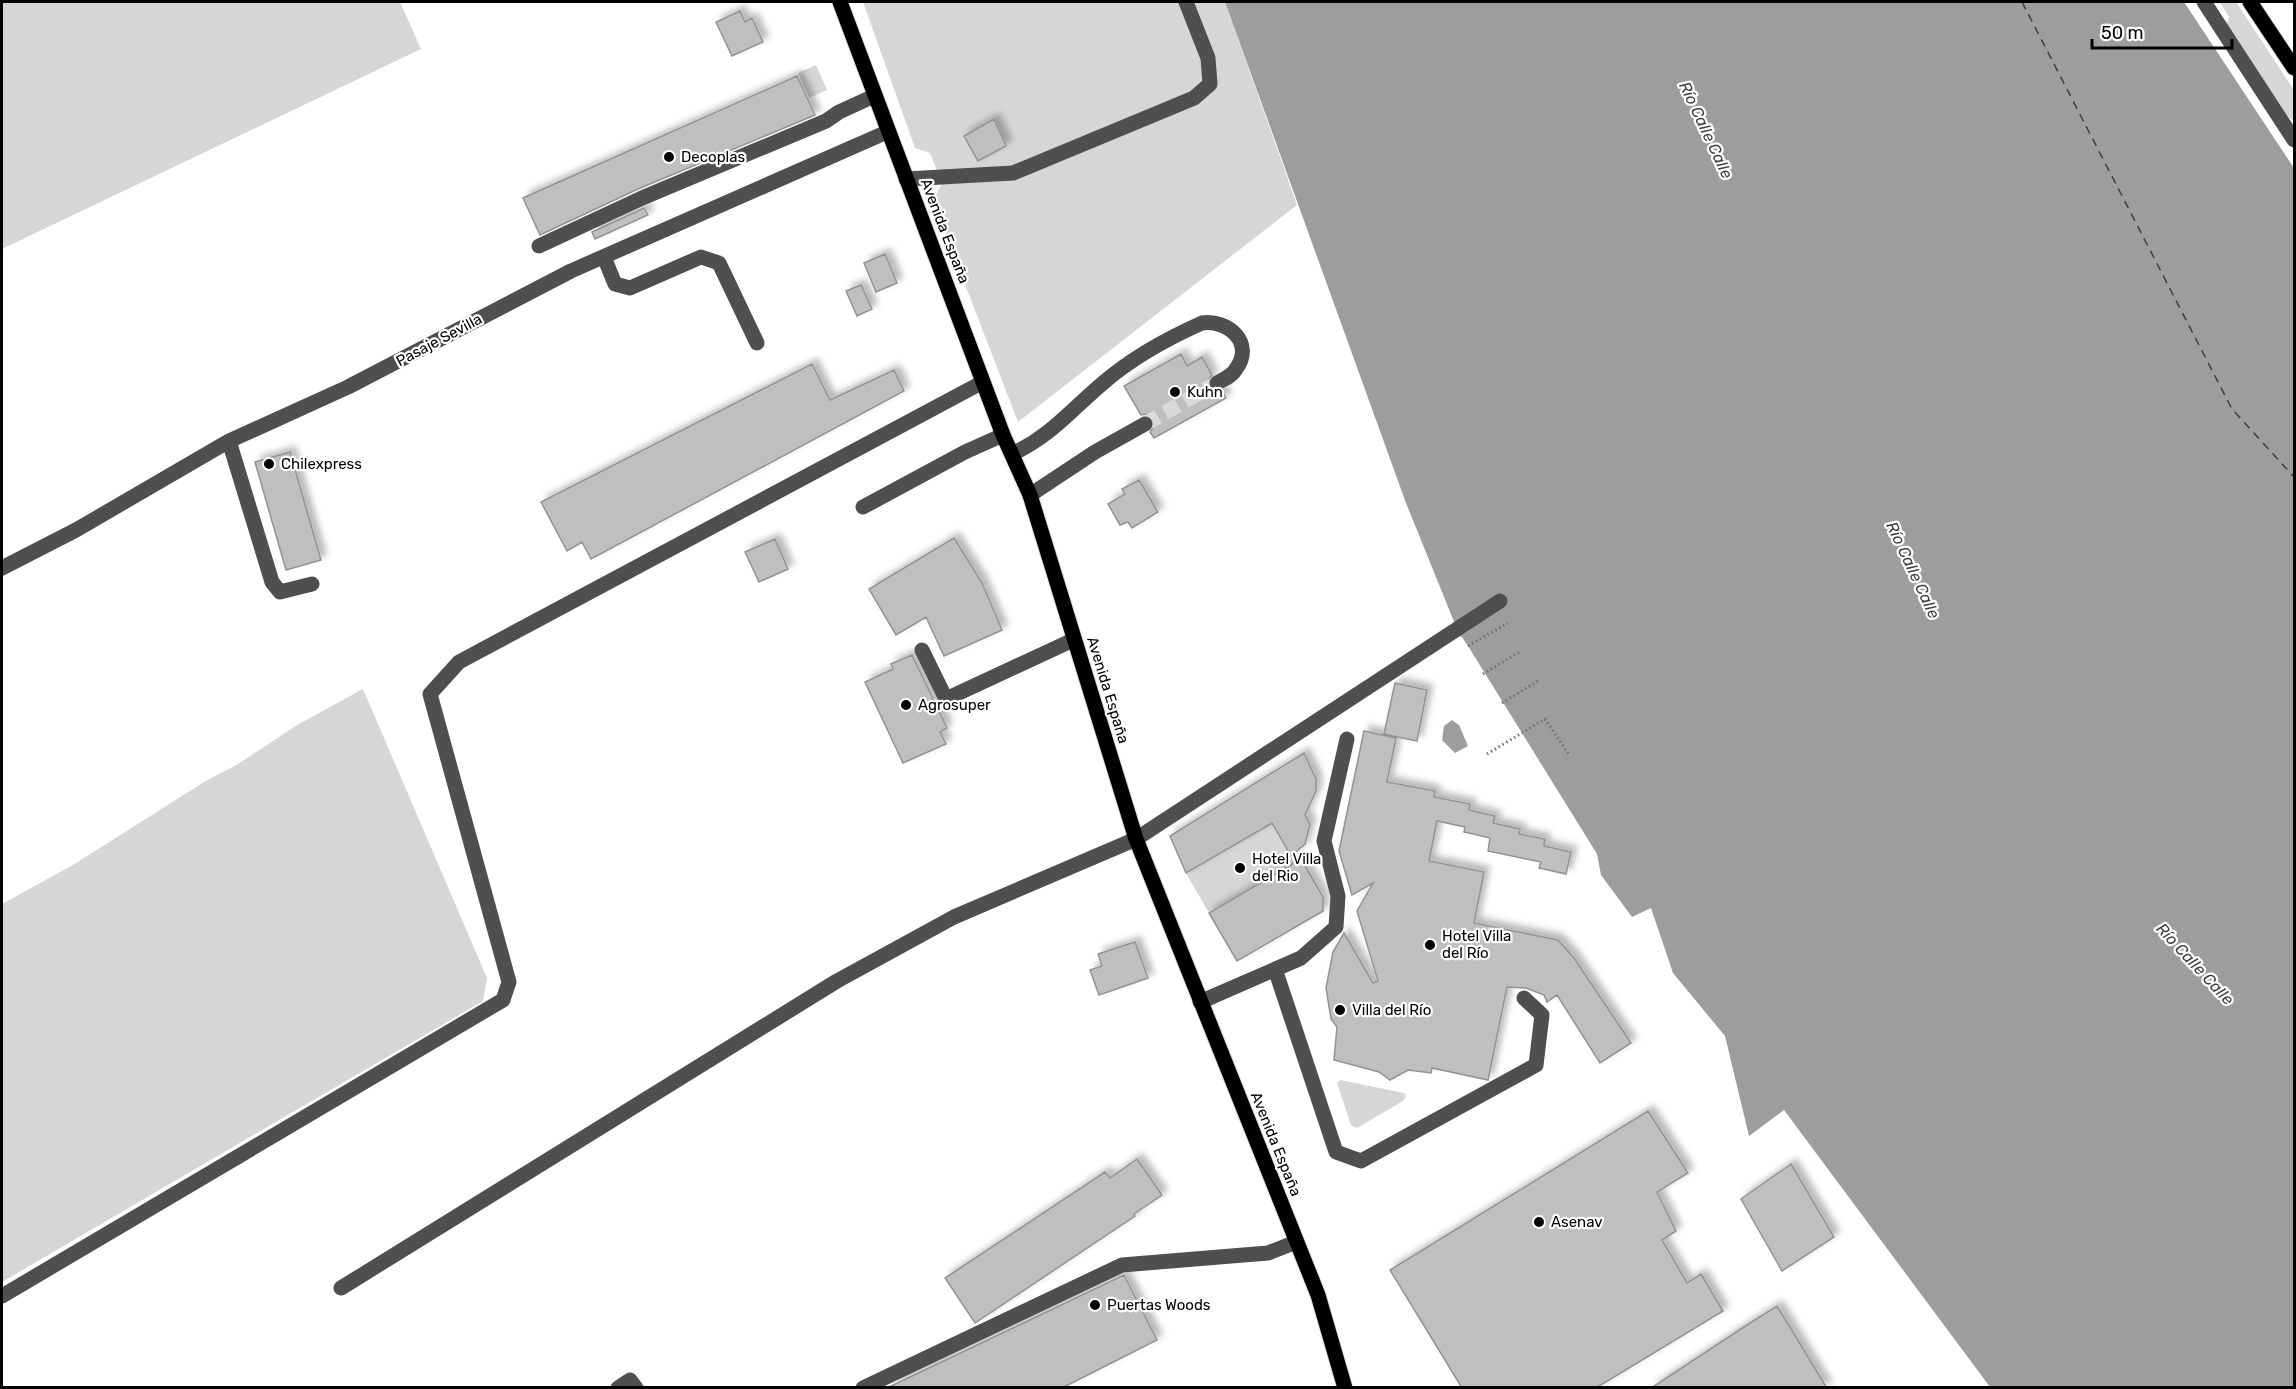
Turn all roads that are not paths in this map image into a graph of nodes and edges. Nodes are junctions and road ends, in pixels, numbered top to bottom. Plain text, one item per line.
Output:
1 (840, 2) edge
2 (1186, 2) edge
3 (2204, 2) edge
4 (2250, 2) edge
5 (2295, 68) edge
6 (874, 96) junction
7 (887, 132) junction
8 (2295, 140) edge
9 (906, 179) junction
10 (539, 246) dead end
11 (604, 257) junction
12 (758, 343) dead end
13 (983, 381) junction
14 (1217, 383) tunnel mouth
15 (1145, 424) tunnel mouth
16 (1003, 435) junction
17 (229, 441) junction
18 (1012, 454) junction
19 (1030, 495) junction
20 (863, 507) dead end
21 (2, 568) edge
22 (312, 584) dead end
23 (1500, 600) dead end
24 (1073, 640) junction
25 (922, 650) dead end
26 (1347, 739) dead end
27 (1136, 839) junction
28 (1275, 969) junction
29 (1524, 998) dead end
30 (1200, 1002) junction
31 (1296, 1242) junction
32 (341, 1288) dead end
33 (2, 1296) edge
34 (618, 1388) edge
35 (636, 1388) edge
36 (863, 1388) edge
37 (1345, 1388) edge

1 - 6 main road, Avenida España
2 - 9 street
3 - 8 street
4 - 5 main road
6 - 7 main road, Avenida España
6 - 10 street
7 - 9 main road, Avenida España
7 - 11 street, Pasaje Sevilla
9 - 13 main road, Avenida España
11 - 12 street
11 - 17 street, Pasaje Sevilla
13 - 16 main road, Avenida España
13 - 33 street
14 - 18 street
15 - 19 street
16 - 18 main road, Avenida España
16 - 20 street
17 - 21 street, Pasaje Sevilla
17 - 22 street
18 - 19 main road, Avenida España
19 - 24 main road, Avenida España
23 - 27 street
24 - 25 street
24 - 27 main road, Avenida España
26 - 28 street
27 - 30 main road, Avenida España
27 - 32 street
28 - 29 street
28 - 30 street
30 - 31 main road, Avenida España
31 - 36 street
31 - 37 main road, Avenida España
34 - 35 street

